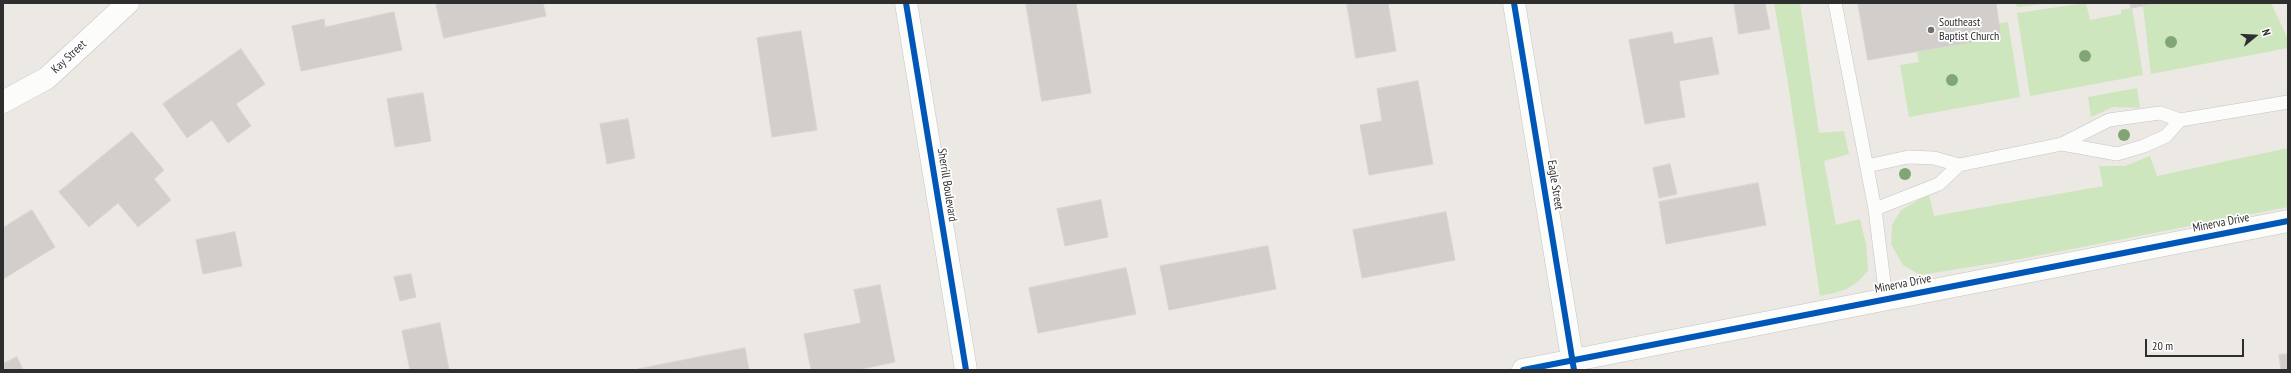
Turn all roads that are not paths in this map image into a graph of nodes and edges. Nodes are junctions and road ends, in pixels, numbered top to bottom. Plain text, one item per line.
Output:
1 (128, 3) edge
2 (906, 3) edge
3 (1514, 3) edge
4 (1835, 3) edge
5 (3, 102) edge
6 (2288, 102) edge
7 (2180, 120) junction
8 (2062, 144) junction
9 (1959, 165) junction
10 (1867, 166) junction
11 (1875, 209) junction
12 (2288, 221) edge
13 (1886, 299) junction
14 (1573, 365) edge
15 (966, 370) edge
16 (1523, 370) edge

1 - 5 street, Kay Street
2 - 15 street, Sherrill Boulevard
3 - 14 street, Eagle Street
4 - 10 lane
6 - 7 lane
7 - 8 lane
7 - 8 lane
8 - 9 lane
9 - 10 lane
9 - 11 lane
10 - 11 lane
11 - 13 lane
12 - 13 street, Minerva Drive
13 - 14 street, Minerva Drive
14 - 16 street, Minerva Drive

